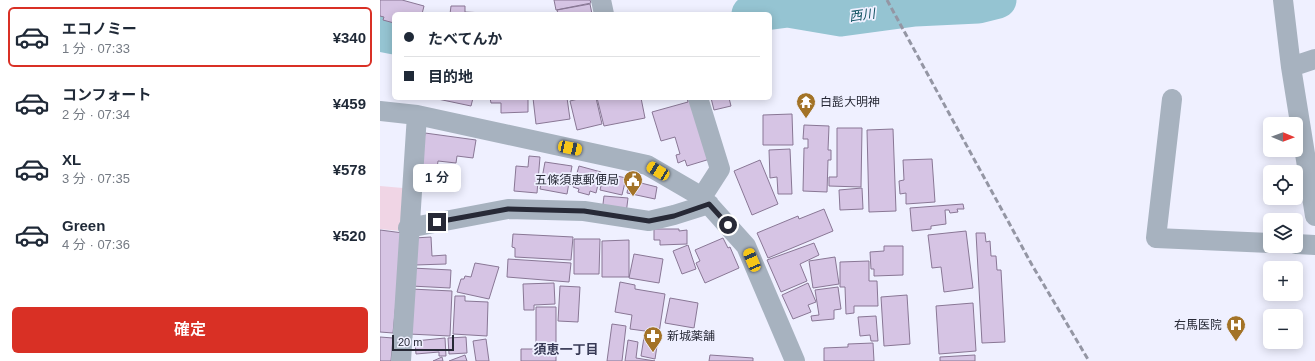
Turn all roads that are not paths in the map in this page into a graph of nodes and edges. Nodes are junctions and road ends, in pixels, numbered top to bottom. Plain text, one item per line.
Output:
1 (601, 0) edge
2 (1282, 0) edge
3 (604, 12) edge
4 (1315, 59) edge
5 (1291, 67) junction
6 (1172, 99) dead end
7 (699, 100) edge
8 (380, 111) edge
9 (417, 115) junction
10 (706, 200) junction
11 (1315, 216) edge
12 (408, 228) junction
13 (1263, 243) edge
14 (1303, 244) edge
15 (1315, 245) edge
16 (400, 361) edge
17 (795, 361) edge

1 - 3 street
2 - 5 street
4 - 5 street
5 - 11 street
6 - 13 street
7 - 10 street
8 - 9 street
9 - 10 street
9 - 12 street
10 - 12 street
10 - 17 street
12 - 16 street
14 - 15 street

